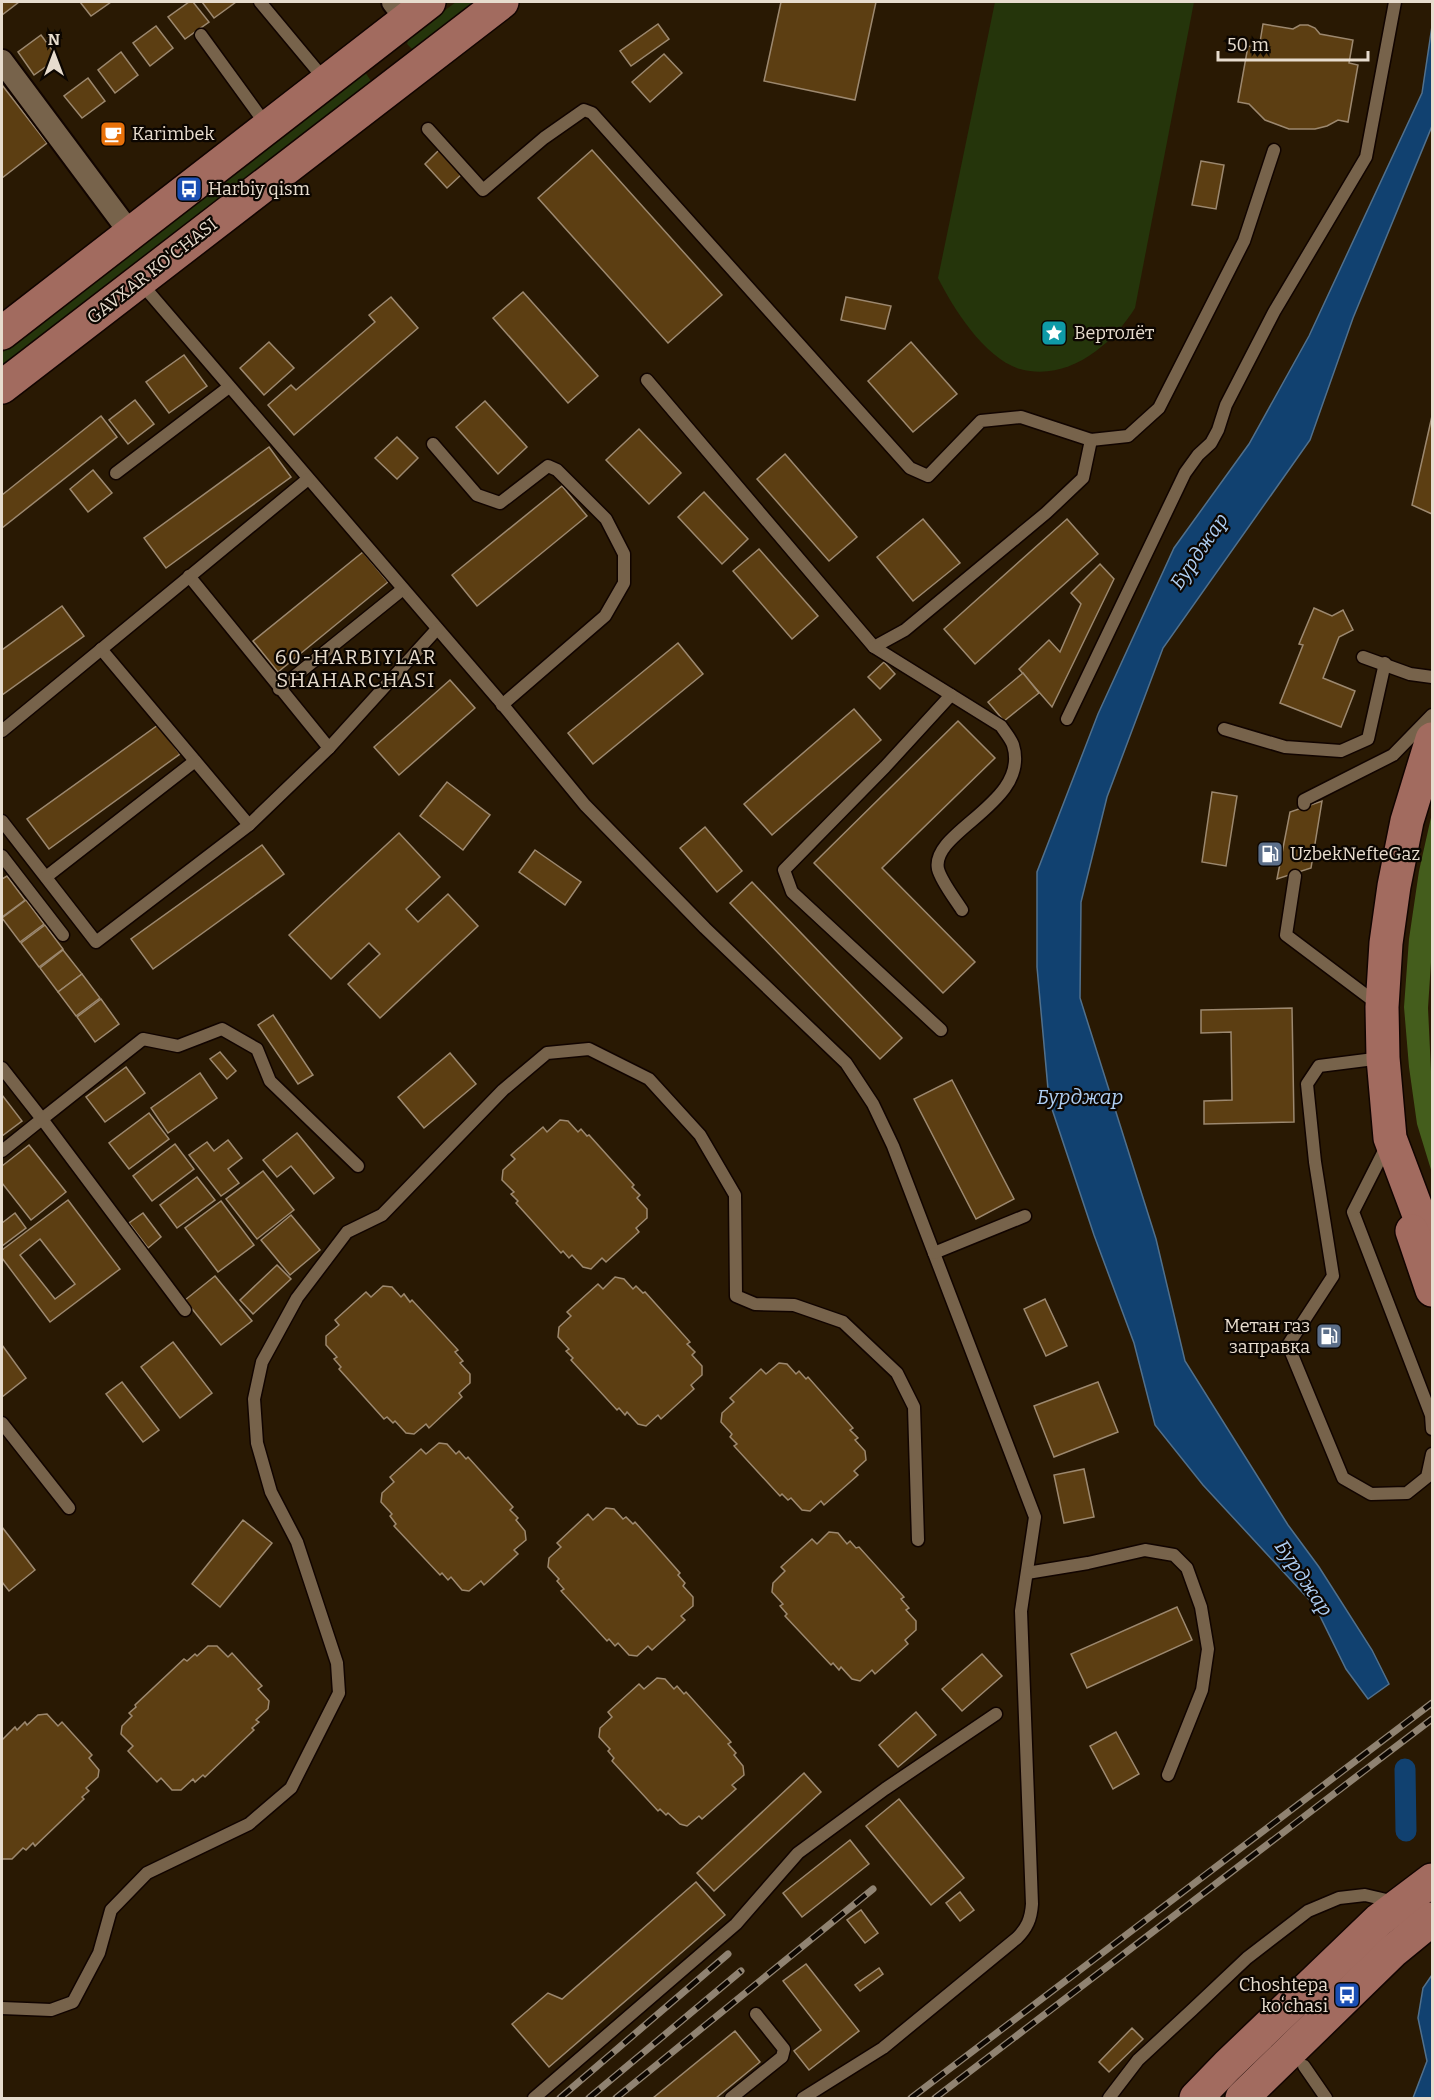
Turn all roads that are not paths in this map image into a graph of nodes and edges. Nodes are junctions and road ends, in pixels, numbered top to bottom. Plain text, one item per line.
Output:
1 (260, 2) edge
2 (502, 2) edge
3 (1395, 2) edge
4 (409, 7) edge
5 (201, 35) dead end
6 (368, 48) junction
7 (2, 61) edge
8 (326, 81) junction
9 (395, 84) junction
10 (268, 127) junction
11 (428, 129) dead end
12 (1274, 150) dead end
13 (131, 234) junction
14 (139, 282) junction
15 (3, 331) edge
16 (646, 380) dead end
17 (2, 387) edge
18 (229, 387) junction
19 (1091, 440) junction
20 (433, 444) dead end
21 (116, 473) dead end
22 (308, 478) junction
23 (189, 576) junction
24 (403, 589) junction
25 (437, 629) junction
26 (874, 646) junction
27 (101, 649) junction
28 (1363, 657) dead end
29 (1385, 663) junction
30 (1432, 677) edge
31 (279, 689) junction
32 (951, 695) junction
33 (502, 705) junction
34 (1432, 715) edge
35 (1067, 719) dead end
36 (1224, 729) dead end
37 (2, 731) edge
38 (1432, 738) edge
39 (329, 748) junction
40 (195, 761) junction
41 (1304, 804) dead end
42 (2, 821) edge
43 (249, 825) junction
44 (2, 856) edge
45 (1295, 876) dead end
46 (46, 877) junction
47 (962, 910) dead end
48 (63, 935) dead end
49 (1382, 1008) junction
50 (941, 1030) dead end
51 (1383, 1058) junction
52 (2, 1068) edge
53 (42, 1119) junction
54 (1390, 1138) junction
55 (2, 1151) edge
56 (358, 1166) dead end
57 (1024, 1216) dead end
58 (1432, 1250) edge
59 (934, 1253) junction
60 (1432, 1290) edge
61 (185, 1310) dead end
62 (2, 1423) edge
63 (1432, 1429) edge
64 (1432, 1454) edge
65 (1430, 1477) edge
66 (69, 1508) dead end
67 (918, 1540) dead end
68 (1027, 1573) junction
69 (996, 1714) dead end
70 (1168, 1775) dead end
71 (1432, 1880) edge
72 (1399, 1903) junction
73 (1424, 1925) edge
74 (2, 2008) edge
75 (756, 2014) dead end
76 (1304, 2066) dead end
77 (534, 2098) edge
78 (730, 2098) edge
79 (803, 2098) edge
80 (1109, 2098) edge
81 (1196, 2098) edge
82 (1242, 2098) edge
83 (1326, 2098) edge

1 - 8 lane
2 - 9 main road, GAVXAR KO'CHASI
3 - 35 lane
4 - 6 main road
5 - 10 lane
6 - 8 main road
6 - 9 main road
7 - 13 street
8 - 10 main road
9 - 14 main road, GAVXAR KO'CHASI
10 - 13 main road
11 - 19 lane
12 - 19 lane
13 - 15 main road
14 - 17 main road, GAVXAR KO'CHASI
14 - 18 lane
16 - 26 lane
18 - 21 lane
18 - 22 lane
19 - 26 lane
20 - 33 lane
22 - 23 lane
22 - 24 lane
23 - 27 lane
23 - 31 lane
24 - 25 lane
24 - 31 lane
25 - 33 lane
25 - 39 lane
26 - 32 lane
27 - 37 lane
27 - 40 lane
28 - 29 lane
29 - 30 lane
29 - 36 lane
31 - 39 lane
32 - 47 lane
32 - 50 lane
33 - 59 lane
34 - 41 lane
38 - 49 main road
39 - 43 lane
40 - 43 lane
40 - 46 lane
42 - 46 lane
43 - 46 lane
44 - 48 lane
45 - 49 lane
49 - 51 main road
51 - 54 main road
51 - 65 lane
52 - 53 lane
53 - 55 lane
53 - 56 lane
53 - 61 lane
54 - 58 main road
54 - 60 main road
54 - 63 lane
57 - 59 lane
59 - 68 lane
62 - 66 lane
64 - 65 lane
67 - 74 lane
68 - 70 lane
68 - 79 lane
69 - 77 lane
71 - 72 main road
72 - 80 lane
72 - 81 main road
73 - 82 main road
75 - 78 lane
76 - 83 lane

